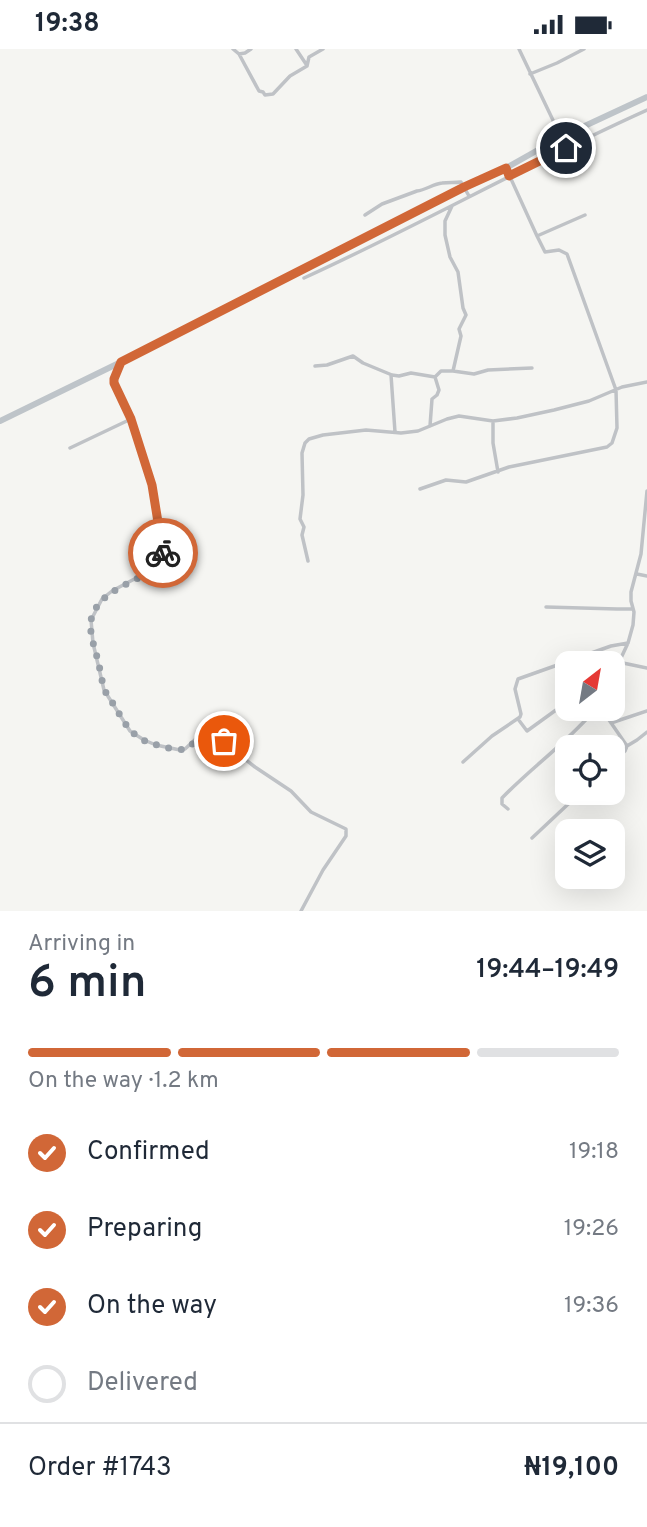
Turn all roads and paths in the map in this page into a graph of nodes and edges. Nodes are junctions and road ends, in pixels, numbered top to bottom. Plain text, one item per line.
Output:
1 (233, 49) edge
2 (251, 49) edge
3 (296, 49) edge
4 (323, 49) edge
5 (519, 49) edge
6 (584, 49) edge
7 (239, 54) junction
8 (307, 66) junction
9 (530, 73) junction
10 (647, 97) edge
11 (647, 110) edge
12 (561, 137) junction
13 (506, 168) junction
14 (509, 176) junction
15 (464, 187) junction
16 (469, 196) junction
17 (452, 205) junction
18 (365, 215) dead end
19 (584, 215) dead end
20 (537, 236) junction
21 (304, 278) dead end
22 (121, 362) junction
23 (316, 366) dead end
24 (532, 368) dead end
25 (453, 371) junction
26 (391, 375) junction
27 (435, 377) junction
28 (647, 382) edge
29 (616, 390) junction
30 (131, 419) junction
31 (0, 421) edge
32 (494, 421) junction
33 (430, 426) junction
34 (395, 432) junction
35 (70, 448) dead end
36 (498, 473) junction
37 (421, 489) dead end
38 (647, 491) edge
39 (645, 534) edge
40 (308, 561) dead end
41 (637, 574) junction
42 (647, 576) edge
43 (546, 607) dead end
44 (632, 608) junction
45 (628, 643) junction
46 (625, 651) edge
47 (625, 663) edge
48 (647, 668) edge
49 (555, 711) edge
50 (647, 711) edge
51 (518, 719) junction
52 (585, 721) edge
53 (611, 723) joint
54 (647, 731) edge
55 (627, 746) junction
56 (625, 751) edge
57 (463, 762) dead end
58 (567, 805) edge
59 (508, 809) dead end
60 (532, 838) dead end
61 (301, 911) edge

1 - 7 street
2 - 7 street
3 - 8 street
4 - 8 street
5 - 9 street
6 - 9 street
7 - 8 street
9 - 12 street
10 - 12 main road
11 - 14 street
12 - 13 main road
13 - 14 street
13 - 15 main road
14 - 16 street
14 - 20 street
15 - 16 street
15 - 18 street
15 - 22 main road
16 - 17 street
17 - 21 street
17 - 25 street
19 - 20 street
20 - 29 street
22 - 30 street
22 - 31 main road
23 - 26 street
24 - 25 street
25 - 27 street
26 - 27 street
26 - 34 street
27 - 33 street
28 - 29 street
29 - 32 street
29 - 36 street
30 - 35 street
30 - 61 street
32 - 33 street
32 - 36 street
33 - 34 street
34 - 40 street
36 - 37 street
38 - 39 street
39 - 41 street
41 - 42 street
41 - 44 street
43 - 44 street
44 - 45 street
45 - 46 street
45 - 51 street
47 - 48 street
49 - 51 street
50 - 53 street
51 - 57 street
52 - 59 street
53 - 55 street
54 - 55 street
55 - 56 street
58 - 60 street

